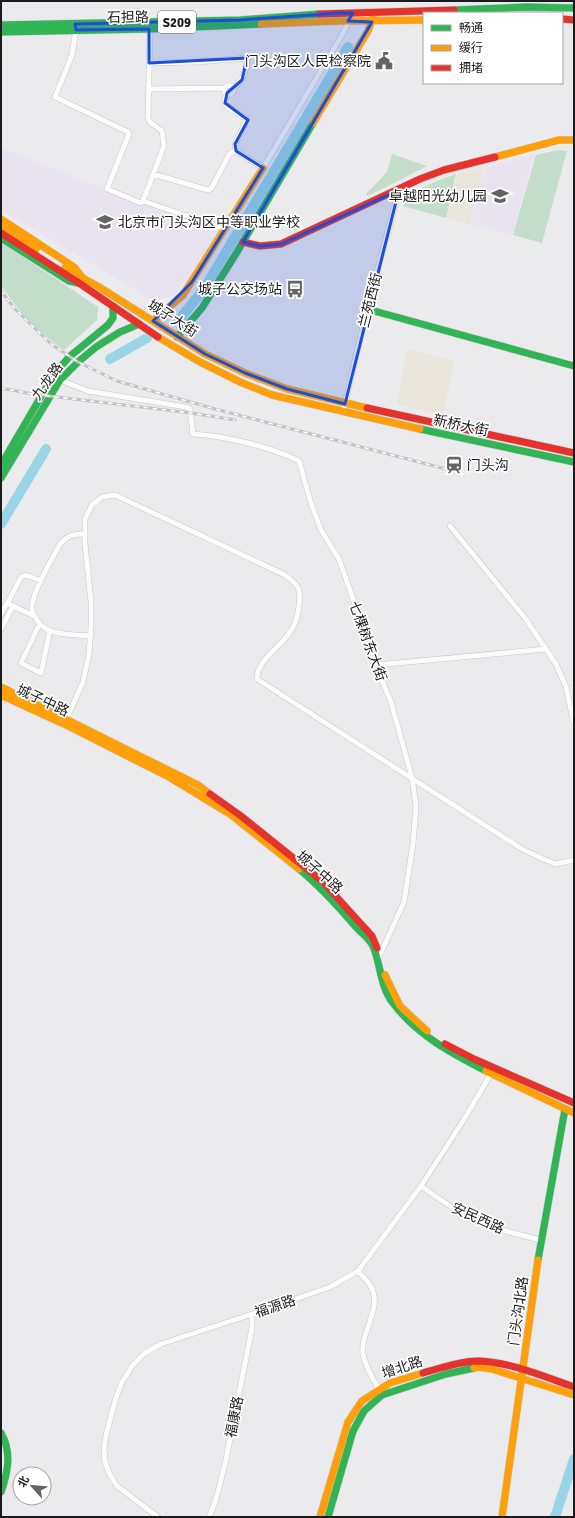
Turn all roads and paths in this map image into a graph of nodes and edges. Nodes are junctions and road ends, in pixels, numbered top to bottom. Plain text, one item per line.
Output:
1 (574, 8) edge
2 (353, 13) junction
3 (374, 13) junction
4 (423, 20) edge
5 (563, 20) edge
6 (574, 20) edge
7 (348, 21) junction
8 (372, 22) junction
9 (1, 25) edge
10 (76, 27) junction
11 (150, 30) junction
12 (1, 32) edge
13 (149, 63) junction
14 (224, 88) junction
15 (233, 88) junction
16 (148, 89) junction
17 (226, 94) junction
18 (574, 140) edge
19 (236, 151) junction
20 (262, 168) junction
21 (153, 174) junction
22 (398, 190) junction
23 (143, 201) junction
24 (1, 219) edge
25 (1, 226) edge
26 (225, 229) junction
27 (1, 233) edge
28 (1, 238) edge
29 (243, 242) junction
30 (81, 281) junction
31 (113, 306) junction
32 (367, 309) junction
33 (153, 321) junction
34 (139, 324) junction
35 (177, 337) junction
36 (574, 366) edge
37 (60, 380) junction
38 (345, 404) junction
39 (343, 412) junction
40 (574, 453) edge
41 (574, 462) edge
42 (1, 465) edge
43 (1, 478) edge
44 (450, 526) dead end
45 (85, 534) junction
46 (41, 581) junction
47 (36, 593) junction
48 (10, 605) junction
49 (25, 612) junction
50 (1, 614) edge
51 (36, 618) junction
52 (40, 623) junction
53 (1, 629) edge
54 (50, 630) junction
55 (90, 636) junction
56 (546, 649) junction
57 (376, 665) junction
58 (1, 687) edge
59 (1, 695) edge
60 (65, 722) junction
61 (574, 723) edge
62 (412, 778) junction
63 (574, 860) edge
64 (379, 957) junction
65 (492, 1071) junction
66 (574, 1102) edge
67 (565, 1109) junction
68 (574, 1113) edge
69 (420, 1186) junction
70 (541, 1240) junction
71 (358, 1271) junction
72 (252, 1314) junction
73 (523, 1370) junction
74 (521, 1378) junction
75 (574, 1387) edge
76 (380, 1392) junction
77 (574, 1395) edge
78 (1, 1433) edge
79 (1, 1492) edge
80 (158, 1517) edge
81 (209, 1517) edge
82 (320, 1517) edge
83 (328, 1517) edge
84 (502, 1517) edge

1 - 3 street, 石担路 / S209
2 - 3 street, 石担路 / S209
2 - 7 street
2 - 10 street, 石担路 / S209
3 - 8 street
4 - 8 street, 石担路 / S209
5 - 6 street
7 - 8 street, 石担路 / S209
7 - 11 street, 石担路 / S209
7 - 20 street
8 - 29 street
9 - 10 street, 石担路 / S209
10 - 11 street, 石担路 / S209
10 - 12 street, 石担路 / S209
10 - 23 street
11 - 13 street
13 - 15 street
13 - 16 street
14 - 15 street
14 - 16 street
14 - 17 street
15 - 17 street
16 - 21 street
17 - 19 street
18 - 22 street
19 - 20 street
19 - 21 street
20 - 26 street
21 - 23 street
22 - 29 street
22 - 32 street, 兰苑西街
23 - 26 street
24 - 30 street
25 - 30 street, 城子大街
26 - 33 street
27 - 30 street, 城子大街
28 - 30 street
29 - 35 street
30 - 31 street, 城子大街
30 - 33 street, 城子大街
31 - 34 street, 城子大街
31 - 42 street, 九龙路
32 - 36 street
32 - 38 street, 兰苑西街
33 - 35 street, 城子大街
34 - 37 street, 九龙路
34 - 39 street, 城子大街
35 - 38 street, 城子大街
37 - 43 street, 九龙路
37 - 57 street, 七棵树东大街
38 - 39 street, 兰苑西街
38 - 40 street, 新桥大街
39 - 41 street, 新桥大街
44 - 56 street
45 - 46 street
45 - 55 street
45 - 62 street
46 - 47 street
46 - 48 street
47 - 49 street
47 - 51 street
48 - 49 street
48 - 50 street
48 - 53 street
49 - 51 street
51 - 52 street
52 - 54 street
52 - 54 street
54 - 55 street
55 - 60 street
56 - 57 street
56 - 61 street
57 - 62 street, 七棵树东大街
58 - 60 street, 城子中路
59 - 60 street, 城子中路
60 - 64 street, 城子中路
62 - 63 street
62 - 64 street, 七棵树东大街
64 - 65 street, 城子中路
65 - 66 street, 城子中路
65 - 67 street, 城子中路
65 - 69 street, 福源路
67 - 68 street, 城子中路
67 - 70 street, 门头沟北路
69 - 70 street, 安民西路
69 - 71 street, 福源路
70 - 73 street, 门头沟北路
71 - 72 street, 福源路
71 - 76 street
72 - 80 street, 福源路
72 - 81 street, 福康路
73 - 74 street, 门头沟北路
73 - 75 street, 增北路
73 - 76 street, 增北路
74 - 76 street, 增北路
74 - 77 street, 增北路
74 - 84 street, 门头沟北路
76 - 82 street, 增北路
76 - 83 street, 增北路
78 - 79 street

